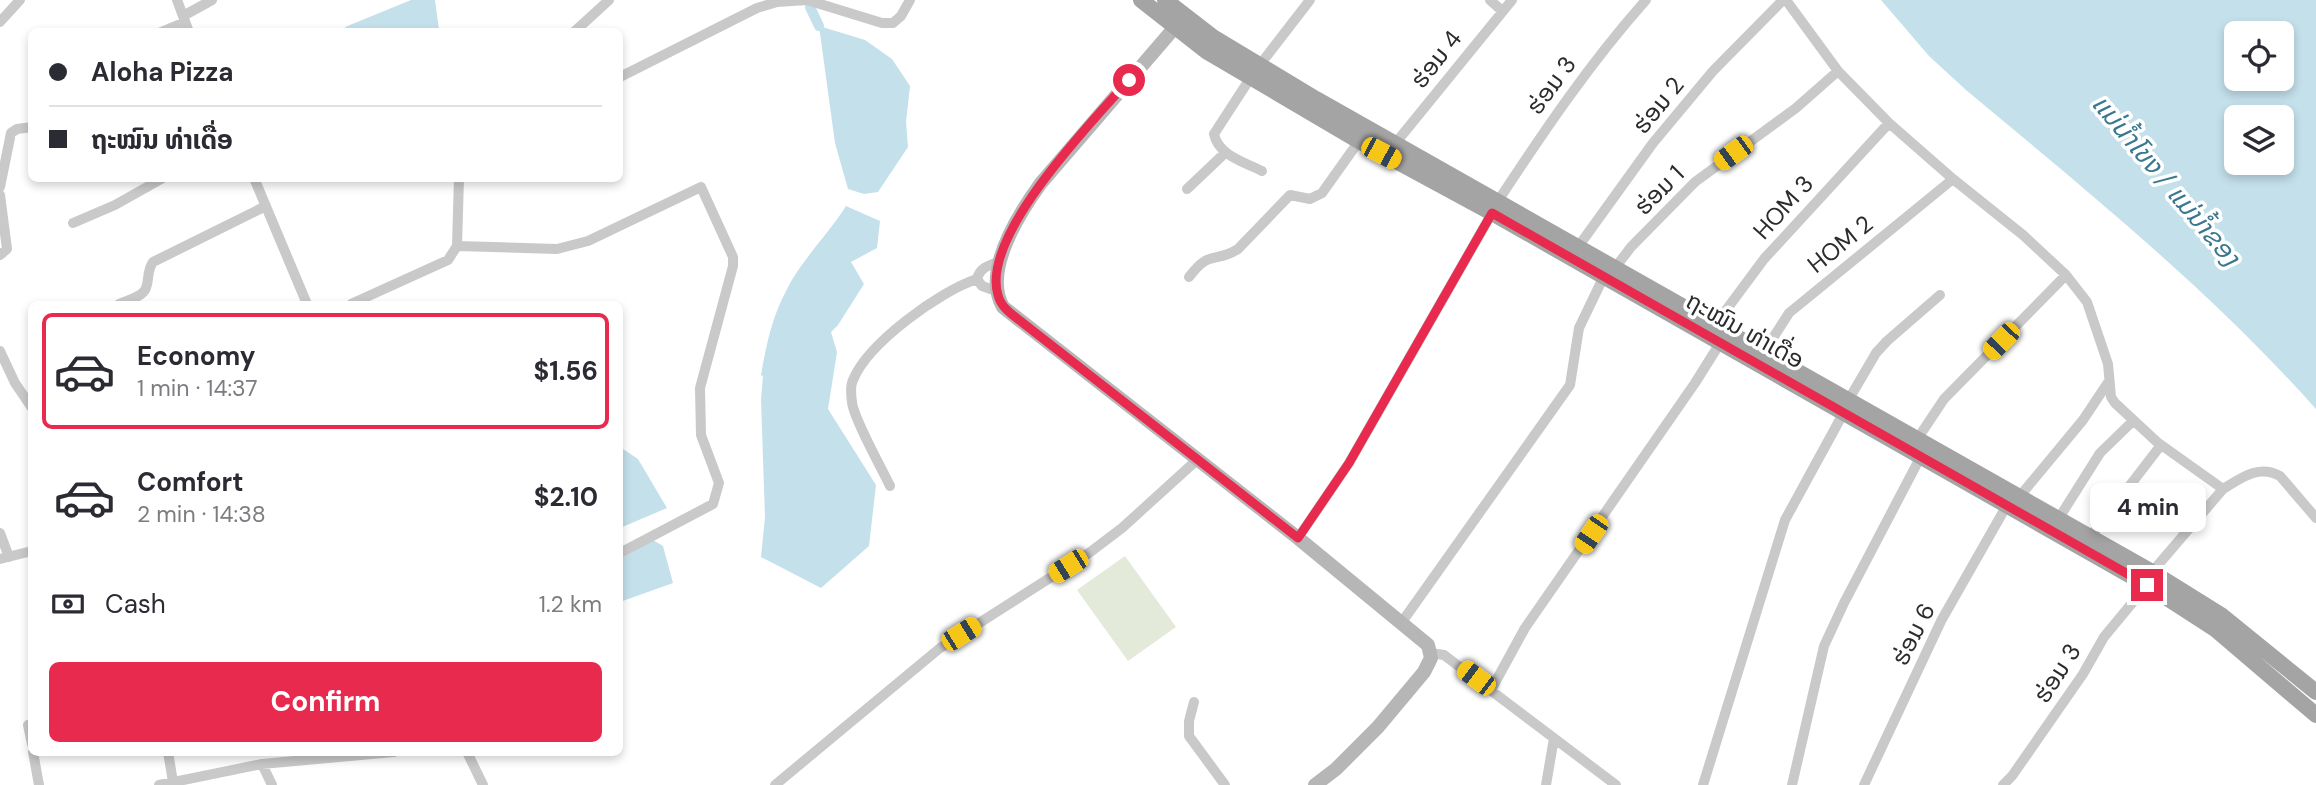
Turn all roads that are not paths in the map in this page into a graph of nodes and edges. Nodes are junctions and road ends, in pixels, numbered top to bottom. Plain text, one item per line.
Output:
1 (20, 0) edge
2 (177, 0) edge
3 (212, 0) edge
4 (609, 0) edge
5 (910, 0) edge
6 (1141, 0) edge
7 (1165, 0) edge
8 (1310, 0) edge
9 (1490, 0) edge
10 (1512, 0) edge
11 (1646, 0) edge
12 (1785, 0) edge
13 (777, 1) edge
14 (1502, 10) junction
15 (1180, 21) junction
16 (0, 22) edge
17 (186, 23) edge
18 (578, 28) edge
19 (1838, 71) junction
20 (1255, 72) junction
21 (623, 76) edge
22 (1889, 123) junction
23 (28, 128) edge
24 (1359, 141) junction
25 (1394, 145) junction
26 (1225, 153) junction
27 (1262, 171) dead end
28 (1953, 179) junction
29 (156, 182) edge
30 (256, 182) edge
31 (458, 182) edge
32 (0, 187) edge
33 (1187, 189) dead end
34 (0, 195) edge
35 (266, 206) junction
36 (1495, 207) junction
37 (73, 223) dead end
38 (457, 246) junction
39 (1578, 247) junction
40 (0, 255) edge
41 (1000, 261) junction
42 (1609, 272) junction
43 (2066, 275) junction
44 (1189, 277) dead end
45 (977, 279) junction
46 (996, 291) junction
47 (1940, 295) dead end
48 (125, 301) edge
49 (306, 301) edge
50 (358, 301) edge
51 (1721, 333) junction
52 (0, 351) edge
53 (1764, 352) junction
54 (2109, 382) junction
55 (28, 402) edge
56 (1846, 405) junction
57 (2133, 421) junction
58 (1918, 438) junction
59 (2161, 445) junction
60 (1921, 456) junction
61 (1198, 459) junction
62 (890, 486) dead end
63 (2223, 489) junction
64 (2013, 501) junction
65 (2059, 518) junction
66 (2316, 518) edge
67 (0, 533) edge
68 (2091, 536) junction
69 (1298, 538) junction
70 (623, 551) edge
71 (28, 552) edge
72 (4, 558) edge
73 (2150, 579) junction
74 (1402, 622) junction
75 (1431, 653) junction
76 (1491, 690) junction
77 (2316, 692) edge
78 (1194, 702) dead end
79 (2316, 715) edge
80 (1554, 738) junction
81 (34, 756) edge
82 (169, 756) edge
83 (350, 756) edge
84 (469, 756) edge
85 (262, 764) junction
86 (173, 782) junction
87 (39, 785) edge
88 (159, 785) edge
89 (272, 785) edge
90 (483, 785) edge
91 (775, 785) edge
92 (1225, 785) edge
93 (1315, 785) edge
94 (1546, 785) edge
95 (1616, 785) edge
96 (1703, 785) edge
97 (1792, 785) edge
98 (1864, 785) edge
99 (2003, 785) edge

1 - 16 street
2 - 17 street
3 - 17 street
4 - 18 street
5 - 13 street
6 - 15 main road, ຖະໝົນ ທ່າເດື່ອ
7 - 15 main road, ຖະໝົນ ທ່າເດື່ອ
8 - 20 street
9 - 14 street
10 - 14 street, ຮ່ອມ 4
11 - 36 street, ຮ່ອມ 3
12 - 19 street
12 - 39 street, ຮ່ອມ 2
13 - 21 street
14 - 25 street, ຮ່ອມ 4
15 - 20 main road, ຖະໝົນ ທ່າເດື່ອ
15 - 41 street
19 - 22 street
19 - 42 street, ຮ່ອມ 1
20 - 24 main road, ຖະໝົນ ທ່າເດື່ອ
20 - 25 main road, ຖະໝົນ ທ່າເດື່ອ
20 - 26 street
22 - 28 street
22 - 51 street, HOM 3
23 - 32 street
24 - 36 main road, ຖະໝົນ ທ່າເດື່ອ
24 - 44 street
25 - 36 main road, ຖະໝົນ ທ່າເດື່ອ
26 - 27 street
26 - 33 street
28 - 43 street
28 - 53 street, HOM 2
29 - 37 street
30 - 35 street
31 - 38 street
34 - 40 street
35 - 48 street
35 - 49 street
36 - 39 main road, ຖະໝົນ ທ່າເດື່ອ
36 - 42 main road, ຖະໝົນ ທ່າເດື່ອ
36 - 69 street, ຮ່ອມ 3
38 - 50 street
38 - 70 street
39 - 42 main road, ຖະໝົນ ທ່າເດື່ອ
41 - 45 street
41 - 46 street
42 - 51 main road, ຖະໝົນ ທ່າເດື່ອ
42 - 74 street, ຮ່ອມ 1
43 - 54 street
43 - 58 street
45 - 46 street
45 - 62 street
46 - 61 street
47 - 56 street
51 - 53 main road, ຖະໝົນ ທ່າເດື່ອ
51 - 56 main road, ຖະໝົນ ທ່າເດື່ອ
51 - 76 street, HOM 3
52 - 55 street
53 - 56 main road, ຖະໝົນ ທ່າເດື່ອ
54 - 57 street
54 - 64 street, ຮ່ອມ 6
56 - 58 main road, ຖະໝົນ ທ່າເດື່ອ
56 - 60 main road, ຖະໝົນ ທ່າເດື່ອ
56 - 96 street
57 - 59 street
57 - 65 street
58 - 64 main road, ຖະໝົນ ທ່າເດື່ອ
59 - 63 street
59 - 68 street
60 - 64 main road, ຖະໝົນ ທ່າເດື່ອ
60 - 97 street
61 - 69 street
61 - 91 street
63 - 66 street
63 - 73 street
64 - 65 main road, ຖະໝົນ ທ່າເດື່ອ
64 - 73 main road, ຖະໝົນ ທ່າເດື່ອ
64 - 98 street, ຮ່ອມ 6
65 - 68 main road, ຖະໝົນ ທ່າເດື່ອ
67 - 72 street
68 - 73 main road, ຖະໝົນ ທ່າເດື່ອ
69 - 74 street
71 - 72 street
73 - 77 main road, ຖະໝົນ ທ່າເດື່ອ
73 - 79 main road, ຖະໝົນ ທ່າເດື່ອ
73 - 99 street, ຮ່ອມ 3
74 - 75 street
75 - 76 street
75 - 93 street
76 - 80 street
78 - 92 street
80 - 94 street
80 - 95 street
81 - 87 street
82 - 86 street
83 - 85 street
84 - 90 street
85 - 86 street
85 - 89 street
86 - 88 street

